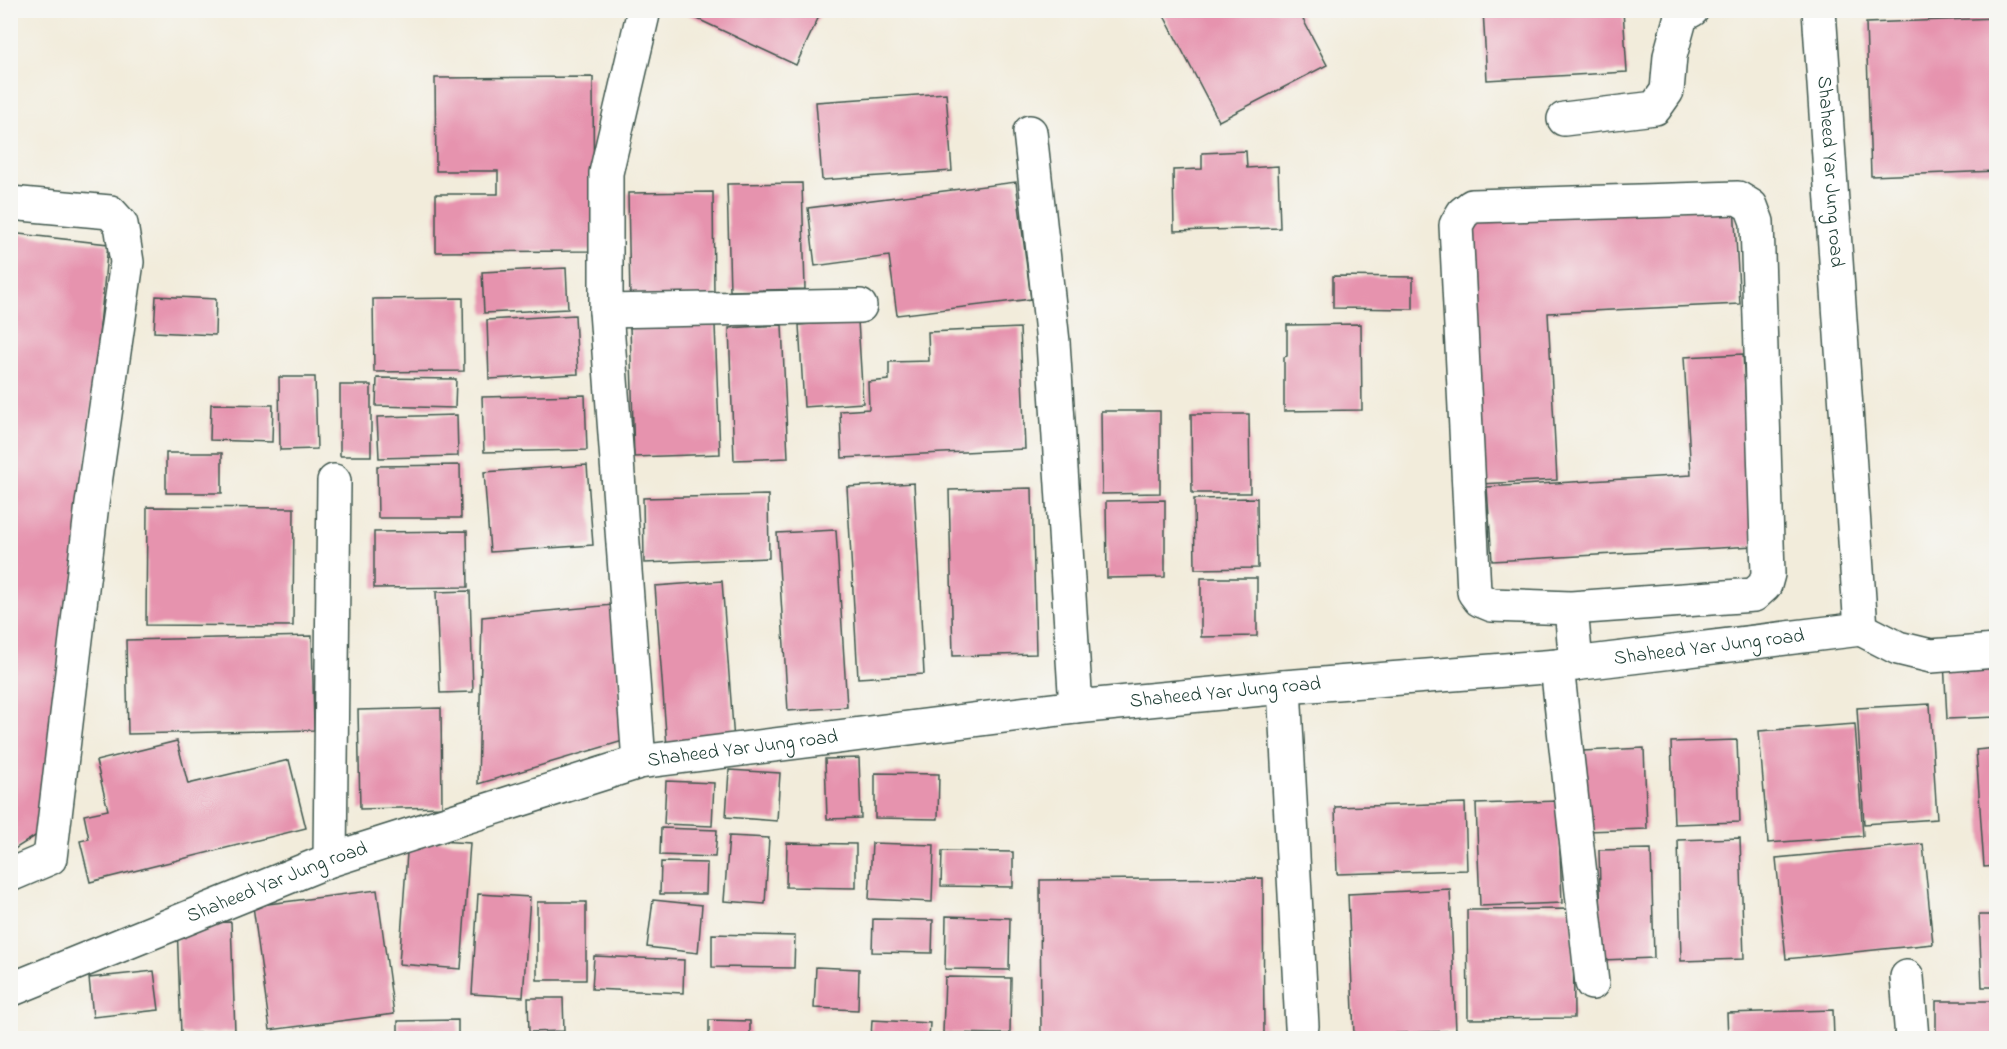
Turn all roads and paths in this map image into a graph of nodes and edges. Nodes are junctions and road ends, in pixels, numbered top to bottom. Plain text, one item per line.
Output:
1 (644, 10) edge
2 (1692, 10) edge
3 (1819, 10) edge
4 (1564, 119) dead end
5 (1030, 132) dead end
6 (10, 203) edge
7 (860, 306) dead end
8 (606, 311) junction
9 (334, 481) dead end
10 (1571, 608) junction
11 (1861, 629) junction
12 (1996, 651) edge
13 (1566, 665) junction
14 (1284, 687) junction
15 (1076, 707) junction
16 (639, 762) junction
17 (330, 860) junction
18 (10, 875) edge
19 (1907, 977) dead end
20 (1592, 983) dead end
21 (10, 990) edge
22 (1302, 1026) dead end
23 (1912, 1038) edge

1 - 8 street
2 - 4 street
3 - 11 street, Shaheed Yar Jung road
5 - 15 street
6 - 18 street
7 - 8 street
8 - 16 street
9 - 17 street
10 - 10 street
10 - 13 street
11 - 12 street
11 - 13 street, Shaheed Yar Jung road
13 - 14 street, Shaheed Yar Jung road
13 - 20 street
14 - 15 street, Shaheed Yar Jung road
14 - 22 street
15 - 16 street, Shaheed Yar Jung road
16 - 17 street, Shaheed Yar Jung road
17 - 21 street, Shaheed Yar Jung road
19 - 23 street

